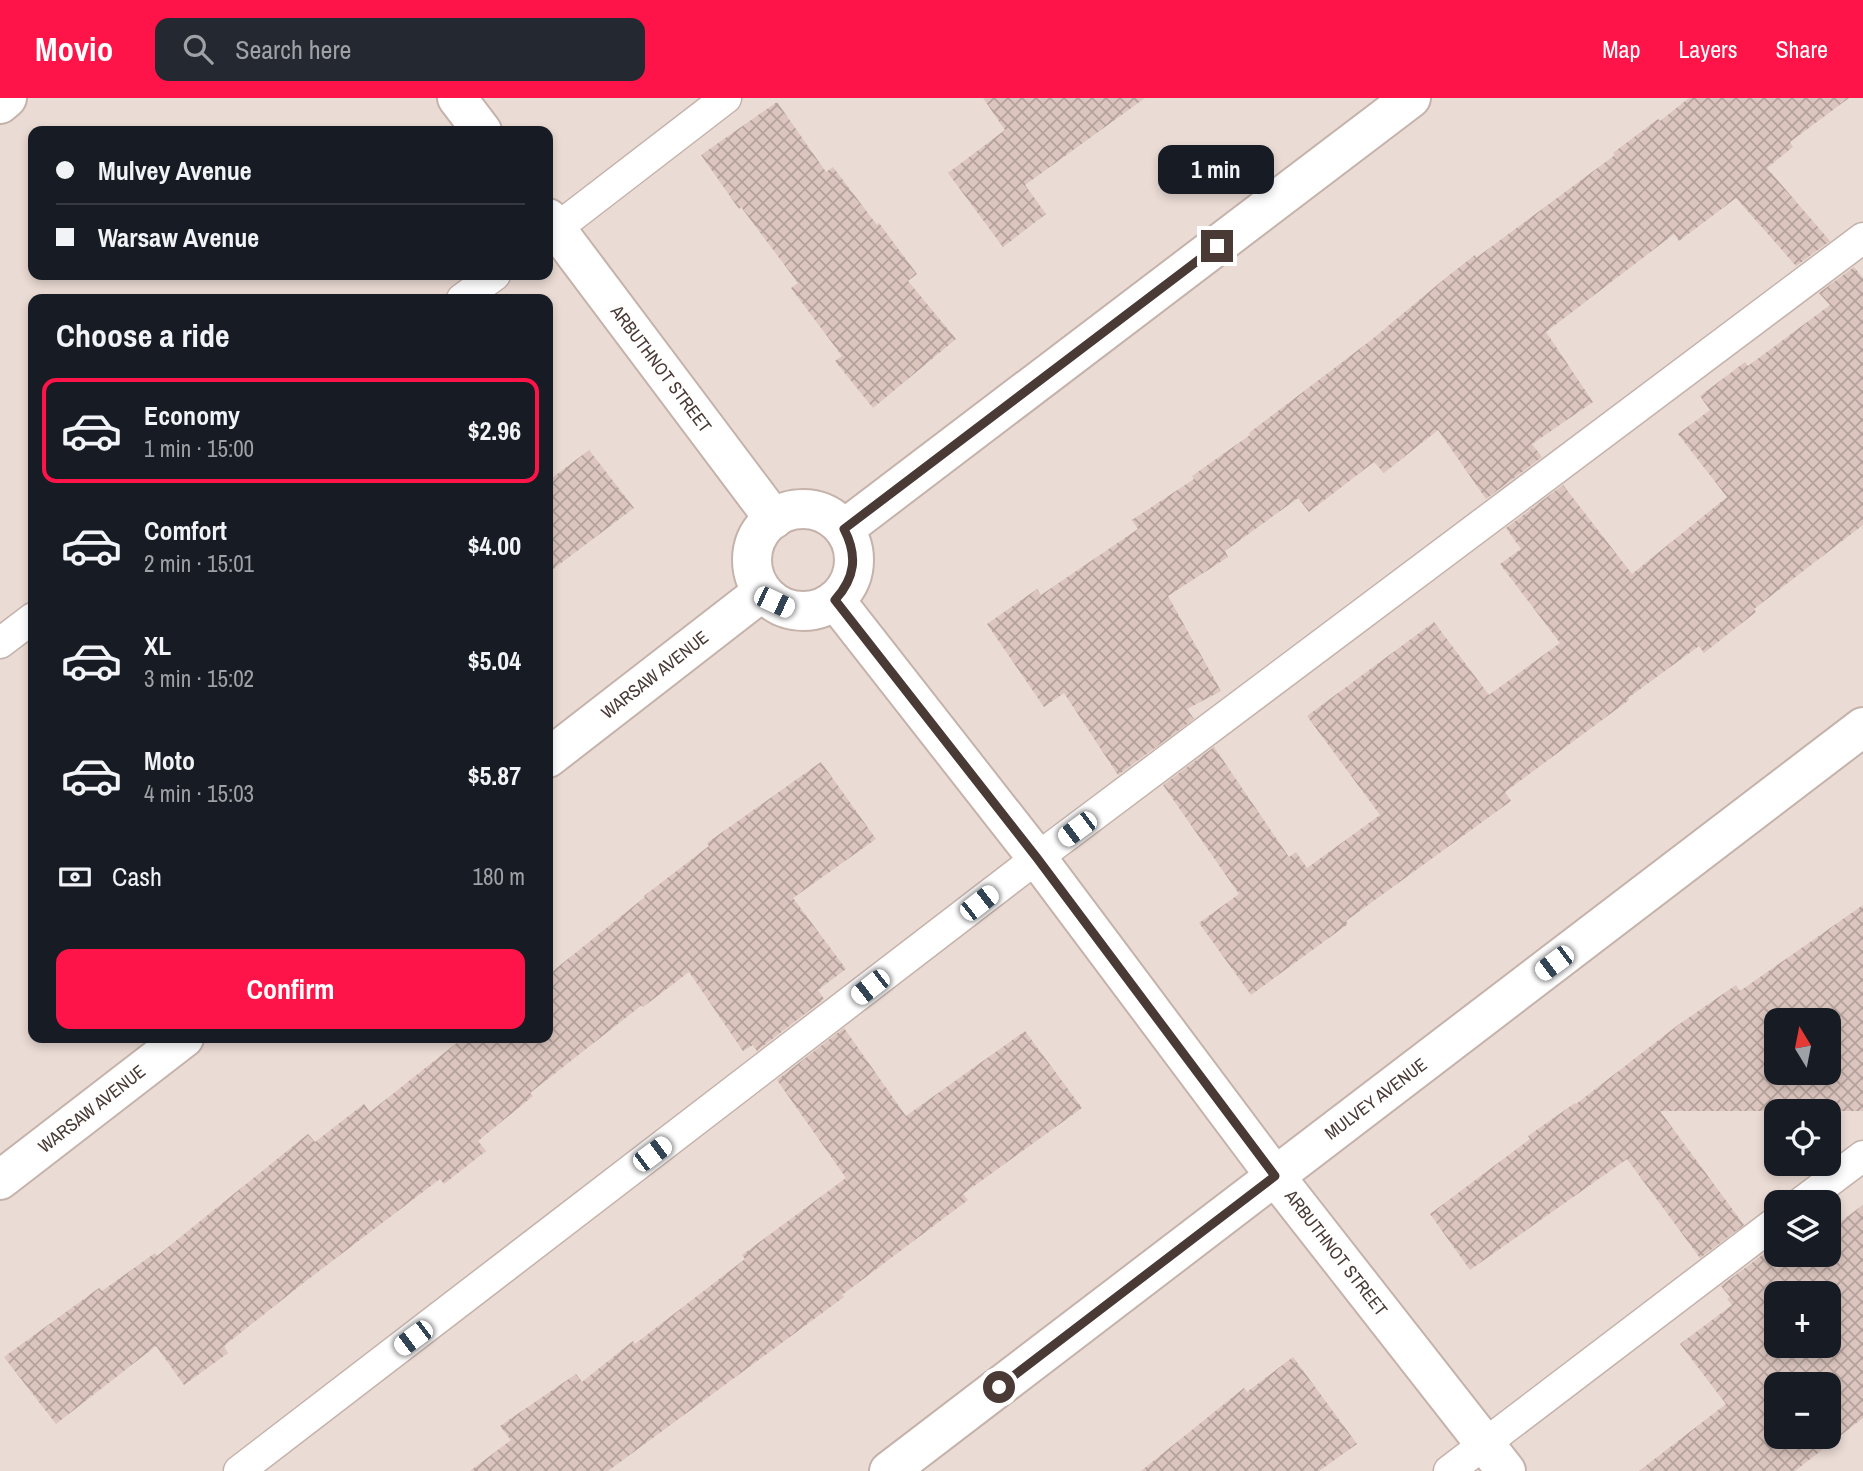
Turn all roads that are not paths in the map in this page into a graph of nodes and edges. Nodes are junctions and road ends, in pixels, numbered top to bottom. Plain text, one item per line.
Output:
1 (7, 98) edge
2 (457, 98) edge
3 (726, 98) edge
4 (1411, 98) edge
5 (0, 104) edge
6 (478, 126) edge
7 (553, 225) edge
8 (553, 231) edge
9 (1863, 238) edge
10 (488, 280) edge
11 (469, 294) edge
12 (774, 519) junction
13 (844, 529) junction
14 (762, 592) junction
15 (835, 600) junction
16 (28, 622) edge
17 (0, 643) edge
18 (1863, 727) edge
19 (553, 754) edge
20 (1037, 858) junction
21 (178, 1043) edge
22 (1863, 1156) edge
23 (1275, 1176) junction
24 (0, 1180) edge
25 (1818, 1190) edge
26 (1764, 1232) edge
27 (1496, 1457) edge
28 (239, 1471) edge
29 (889, 1471) edge
30 (1449, 1471) edge

1 - 5 street
2 - 6 street
3 - 7 lane
4 - 13 street
8 - 12 street, ARBUTHNOT STREET
9 - 20 lane
10 - 11 lane
12 - 13 street
12 - 14 street
13 - 15 street
14 - 15 street
14 - 19 street, WARSAW AVENUE
15 - 20 street, ARBUTHNOT STREET
16 - 17 lane
18 - 23 street, MULVEY AVENUE
20 - 23 street, ARBUTHNOT STREET
20 - 28 lane
21 - 24 street, WARSAW AVENUE
22 - 25 lane
23 - 27 street, ARBUTHNOT STREET
23 - 29 street, MULVEY AVENUE
26 - 27 lane
27 - 30 lane

